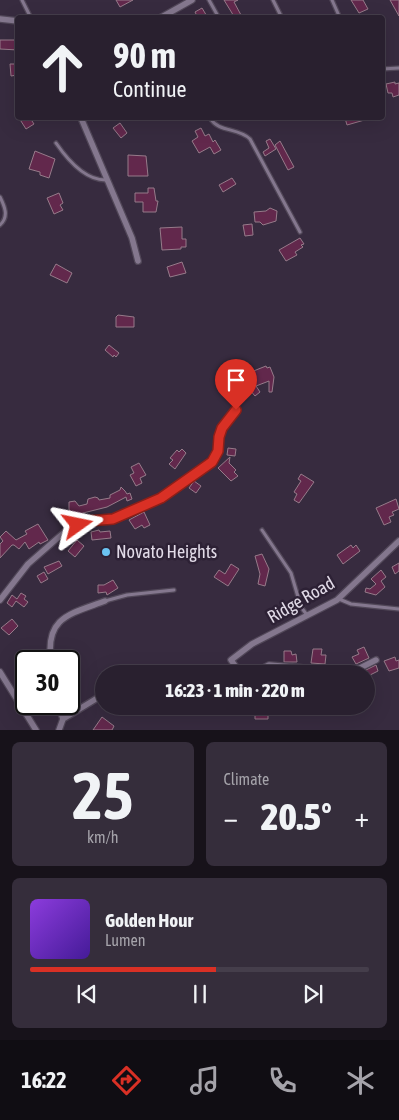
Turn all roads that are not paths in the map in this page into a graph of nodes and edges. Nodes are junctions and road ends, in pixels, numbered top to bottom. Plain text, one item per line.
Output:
1 (22, 0) edge
2 (192, 0) edge
3 (209, 0) edge
4 (273, 0) edge
5 (332, 0) edge
6 (30, 15) edge
7 (165, 15) edge
8 (217, 15) edge
9 (280, 15) edge
10 (339, 15) edge
11 (0, 19) edge
12 (15, 21) edge
13 (385, 68) edge
14 (399, 68) edge
15 (82, 120) edge
16 (212, 120) edge
17 (56, 143) dead end
18 (107, 180) junction
19 (0, 198) edge
20 (0, 225) edge
21 (300, 232) dead end
22 (138, 261) dead end
23 (236, 410) dead end
24 (262, 530) dead end
25 (399, 541) edge
26 (174, 590) dead end
27 (338, 599) junction
28 (0, 600) edge
29 (105, 601) joint
30 (399, 609) edge
31 (307, 616) junction
32 (50, 650) edge
33 (376, 660) dead end
34 (235, 665) edge
35 (366, 665) edge
36 (0, 672) edge
37 (95, 699) edge
38 (62, 715) edge
39 (63, 719) junction
40 (36, 730) edge
41 (59, 730) edge

1 - 6 lane
2 - 7 street
3 - 8 lane
4 - 9 lane
5 - 10 lane
11 - 12 street
13 - 14 lane
15 - 18 street
16 - 21 lane
17 - 18 lane
18 - 22 street
19 - 20 lane
23 - 28 street
24 - 31 lane
25 - 27 street, Ridge Road
26 - 29 lane
27 - 30 lane
27 - 31 street, Ridge Road
29 - 32 street
31 - 34 street, Ridge Road
33 - 35 street
36 - 40 street
37 - 39 street
38 - 39 street
39 - 41 street

